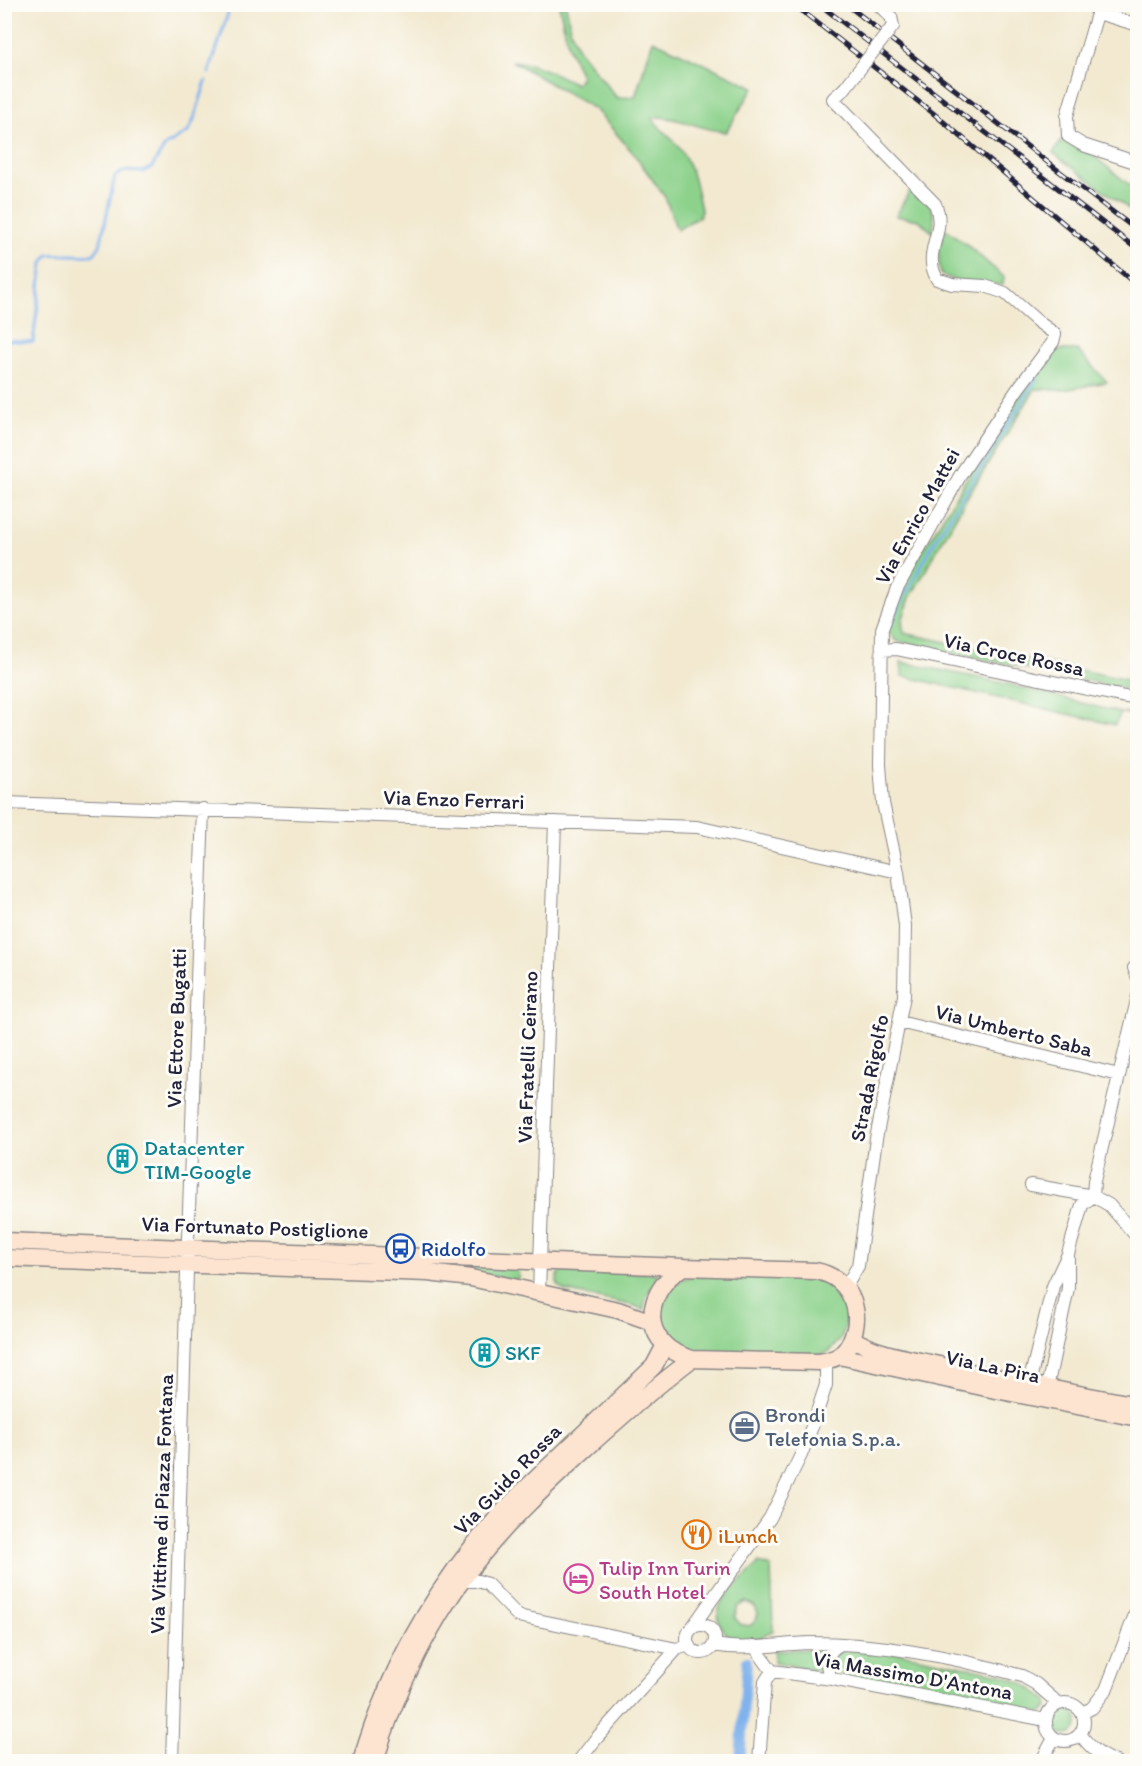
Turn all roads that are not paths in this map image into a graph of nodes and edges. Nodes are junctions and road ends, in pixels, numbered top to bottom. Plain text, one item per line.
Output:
1 (886, 7) edge
2 (1099, 9) edge
3 (1137, 25) edge
4 (1137, 164) edge
5 (882, 650) junction
6 (1137, 698) edge
7 (4, 803) edge
8 (203, 809) junction
9 (555, 822) junction
10 (898, 872) junction
11 (1137, 996) edge
12 (899, 1022) junction
13 (1119, 1075) junction
14 (1031, 1185) dead end
15 (1093, 1196) junction
16 (1137, 1238) edge
17 (4, 1241) edge
18 (1068, 1254) junction
19 (187, 1256) junction
20 (4, 1258) edge
21 (540, 1261) junction
22 (400, 1264) junction
23 (684, 1267) junction
24 (845, 1288) junction
25 (539, 1293) junction
26 (1045, 1321) junction
27 (652, 1322) junction
28 (1061, 1324) junction
29 (852, 1338) junction
30 (665, 1345) junction
31 (832, 1358) junction
32 (692, 1359) junction
33 (1029, 1384) junction
34 (1047, 1388) junction
35 (1137, 1405) edge
36 (1137, 1418) edge
37 (462, 1581) junction
38 (718, 1591) junction
39 (1137, 1607) edge
40 (691, 1629) junction
41 (713, 1630) junction
42 (841, 1644) junction
43 (714, 1645) junction
44 (754, 1646) junction
45 (683, 1647) junction
46 (772, 1671) junction
47 (832, 1679) junction
48 (1059, 1704) junction
49 (1082, 1713) junction
50 (1046, 1720) junction
51 (1080, 1734) junction
52 (1054, 1738) junction
53 (172, 1761) edge
54 (361, 1761) edge
55 (375, 1761) edge
56 (578, 1761) edge
57 (759, 1761) edge
58 (1041, 1761) edge
59 (1116, 1761) edge

1 - 5 street, Via Enrico Mattei, bridge
2 - 3 street
2 - 4 street
5 - 6 street, Via Croce Rossa
5 - 10 street, Via Enrico Mattei
7 - 8 street, Via Enzo Ferrari
8 - 9 street, Via Enzo Ferrari
8 - 19 street, Via Ettore Bugatti
9 - 10 street, Via Enzo Ferrari
9 - 21 street, Via Fratelli Ceirano
10 - 12 street, Strada Rigolfo
11 - 13 street
12 - 13 street, Via Umberto Saba
12 - 24 street, Strada Rigolfo
13 - 15 street
14 - 15 street
15 - 16 street
15 - 18 street
17 - 19 street, Via Fortunato Postiglione
18 - 26 street
18 - 28 street
19 - 20 street, Via Fortunato Postiglione
19 - 22 street, Via Fortunato Postiglione
19 - 53 street, Via Vittime di Piazza Fontana
21 - 22 street, Via Fortunato Postiglione
21 - 23 street, Via Fortunato Postiglione
21 - 25 street, Via Fratelli Ceirano
22 - 25 street, Via Fortunato Postiglione
23 - 24 street, Via Fortunato Postiglione
23 - 27 street
24 - 29 street
25 - 27 street, Via Fortunato Postiglione
26 - 28 street
26 - 33 street
27 - 30 street
28 - 34 street
29 - 31 street
29 - 33 street, Via La Pira
30 - 32 street
30 - 54 street, Via Guido Rossa
31 - 32 street, Via La Pira
31 - 36 street, Via La Pira
31 - 38 street
32 - 37 street, Via Guido Rossa
33 - 34 street, Via La Pira
34 - 35 street, Via La Pira
37 - 45 street
37 - 55 street, Via Guido Rossa
38 - 40 street
38 - 41 street
39 - 49 street
40 - 41 street
40 - 45 street
41 - 43 street
42 - 44 street, Via Massimo D'Antona
42 - 47 street
42 - 48 street, Via Massimo D'Antona
43 - 44 street, Via Massimo D'Antona
43 - 45 street
44 - 46 street
45 - 56 street
46 - 47 street, Via Massimo D'Antona
46 - 57 street
47 - 50 street, Via Massimo D'Antona
48 - 49 street
48 - 50 street
49 - 51 street
50 - 52 street
51 - 52 street
51 - 59 street
52 - 58 street

